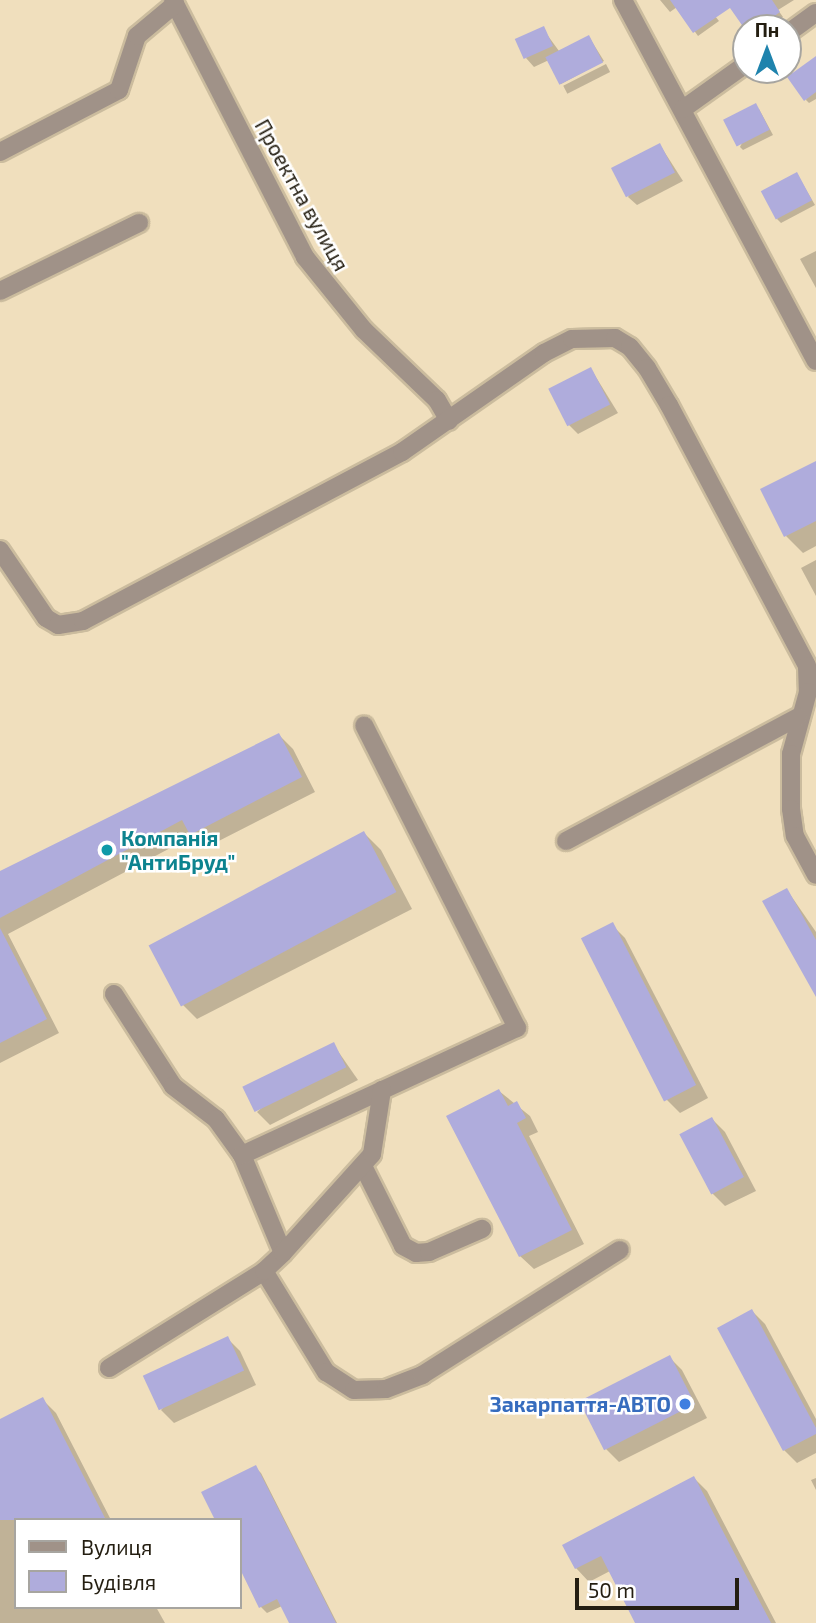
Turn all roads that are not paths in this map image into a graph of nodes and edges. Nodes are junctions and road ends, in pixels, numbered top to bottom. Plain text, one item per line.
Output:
1 (622, 0) edge
2 (174, 2) edge
3 (732, 74) edge
4 (683, 109) junction
5 (0, 152) edge
6 (139, 223) dead end
7 (0, 291) edge
8 (816, 361) edge
9 (449, 421) junction
10 (0, 550) edge
11 (798, 717) junction
12 (365, 725) dead end
13 (566, 841) dead end
14 (816, 875) edge
15 (114, 993) dead end
16 (382, 1090) junction
17 (242, 1155) junction
18 (363, 1166) junction
19 (482, 1229) dead end
20 (620, 1250) dead end
21 (283, 1253) junction
22 (264, 1271) junction
23 (109, 1368) dead end

1 - 4 street
2 - 5 street
2 - 9 street, Проектна вулиця
3 - 4 street
4 - 8 street
6 - 7 street
9 - 10 street
9 - 11 street
11 - 13 street
11 - 14 street
12 - 16 street
15 - 17 street
16 - 17 street
16 - 18 street
17 - 21 street
18 - 19 street
18 - 21 street
20 - 22 street
21 - 22 street
22 - 23 street

